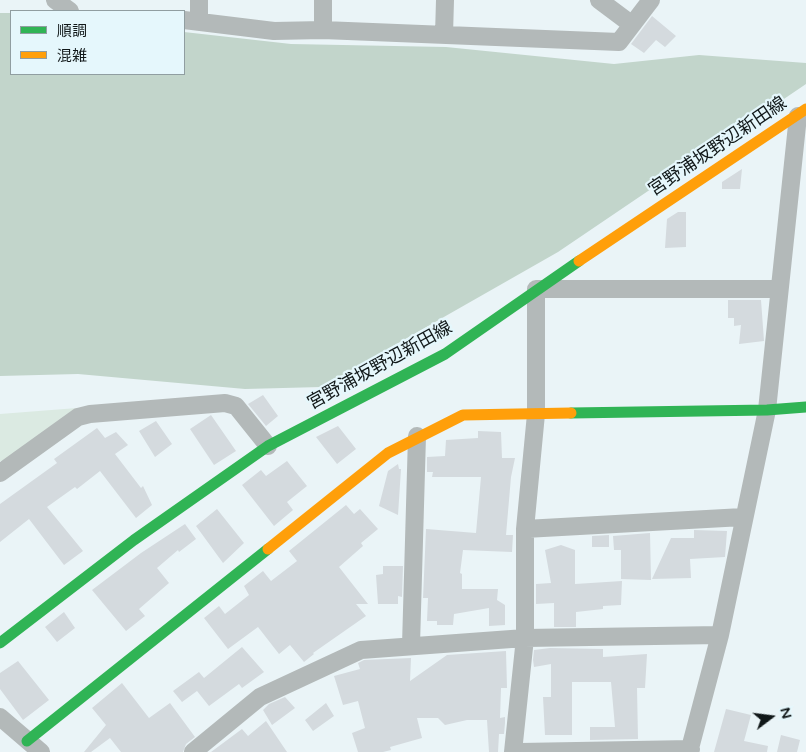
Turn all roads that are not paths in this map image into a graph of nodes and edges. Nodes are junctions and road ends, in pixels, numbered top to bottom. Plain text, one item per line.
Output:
1 (55, 0) edge
2 (198, 0) edge
3 (323, 0) edge
4 (445, 0) edge
5 (599, 0) edge
6 (650, 0) edge
7 (70, 10) edge
8 (191, 20) edge
9 (631, 24) junction
10 (323, 30) junction
11 (444, 35) junction
12 (802, 112) edge
13 (536, 289) junction
14 (778, 289) junction
15 (806, 407) edge
16 (767, 410) junction
17 (536, 414) junction
18 (418, 436) junction
19 (268, 446) junction
20 (0, 473) edge
21 (744, 517) junction
22 (524, 529) junction
23 (720, 635) junction
24 (525, 638) junction
25 (0, 643) edge
26 (411, 645) junction
27 (0, 717) edge
28 (34, 747) edge
29 (690, 750) edge
30 (193, 752) edge
31 (513, 752) edge
32 (520, 752) edge

1 - 7 street
2 - 8 street
3 - 10 street
4 - 11 street
5 - 9 street
6 - 9 street
8 - 10 street
9 - 11 street
10 - 11 street
12 - 13 main road, 宮野浦坂野辺新田線
12 - 14 street
13 - 14 street
13 - 17 street
13 - 19 main road, 宮野浦坂野辺新田線
14 - 16 street
15 - 16 main road
16 - 17 main road
16 - 21 street
17 - 18 main road
17 - 22 street
18 - 26 street
18 - 28 main road
19 - 20 street
19 - 25 main road, 宮野浦坂野辺新田線
21 - 22 street
21 - 23 street
22 - 24 street
23 - 24 street
23 - 29 street
24 - 26 street
24 - 31 street
26 - 30 street
27 - 28 street
29 - 32 street

